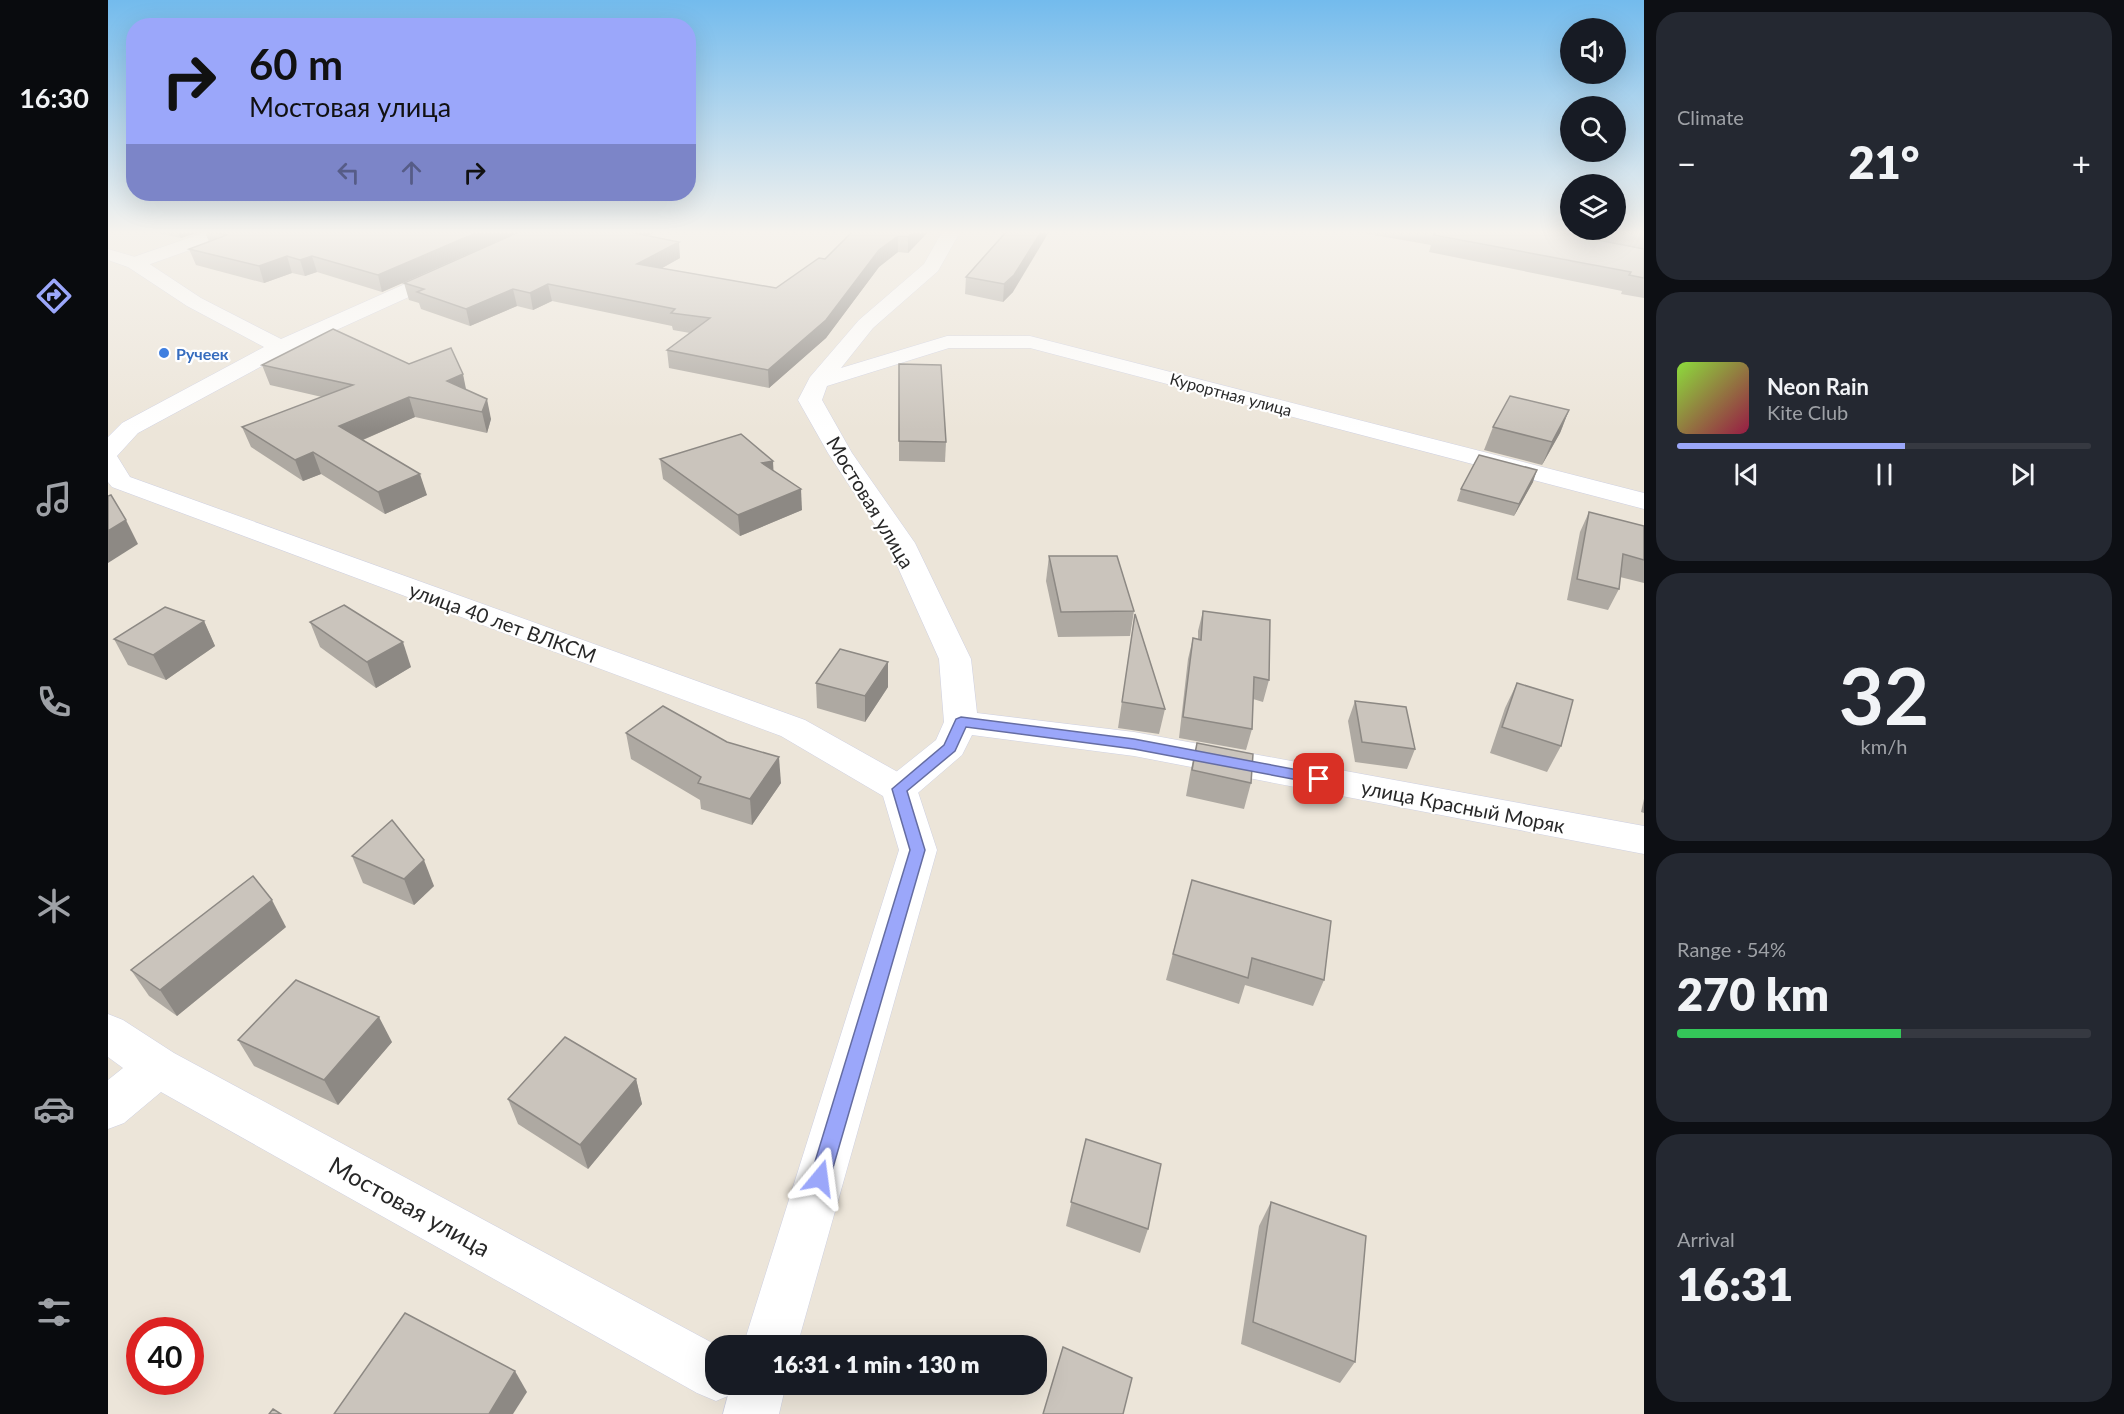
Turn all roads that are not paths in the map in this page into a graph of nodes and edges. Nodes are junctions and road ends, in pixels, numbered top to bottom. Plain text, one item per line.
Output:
1 (188, 298) edge
2 (389, 298) edge
3 (896, 298) edge
4 (280, 347) junction
5 (818, 382) junction
6 (108, 451) edge
7 (108, 461) edge
8 (1644, 501) edge
9 (961, 722) junction
10 (899, 789) junction
11 (1644, 840) edge
12 (108, 1033) edge
13 (158, 1067) junction
14 (108, 1108) edge
15 (773, 1335) edge
16 (705, 1370) edge

1 - 4 street
2 - 4 street
3 - 5 street
4 - 6 street
5 - 8 street, Курортная улица
5 - 9 street, Мостовая улица
7 - 10 street, улица 40 лет ВЛКСМ
9 - 10 street
9 - 11 street, улица Красный Моряк
10 - 15 street
12 - 13 street, Мостовая улица
13 - 14 street
13 - 16 street, Мостовая улица

